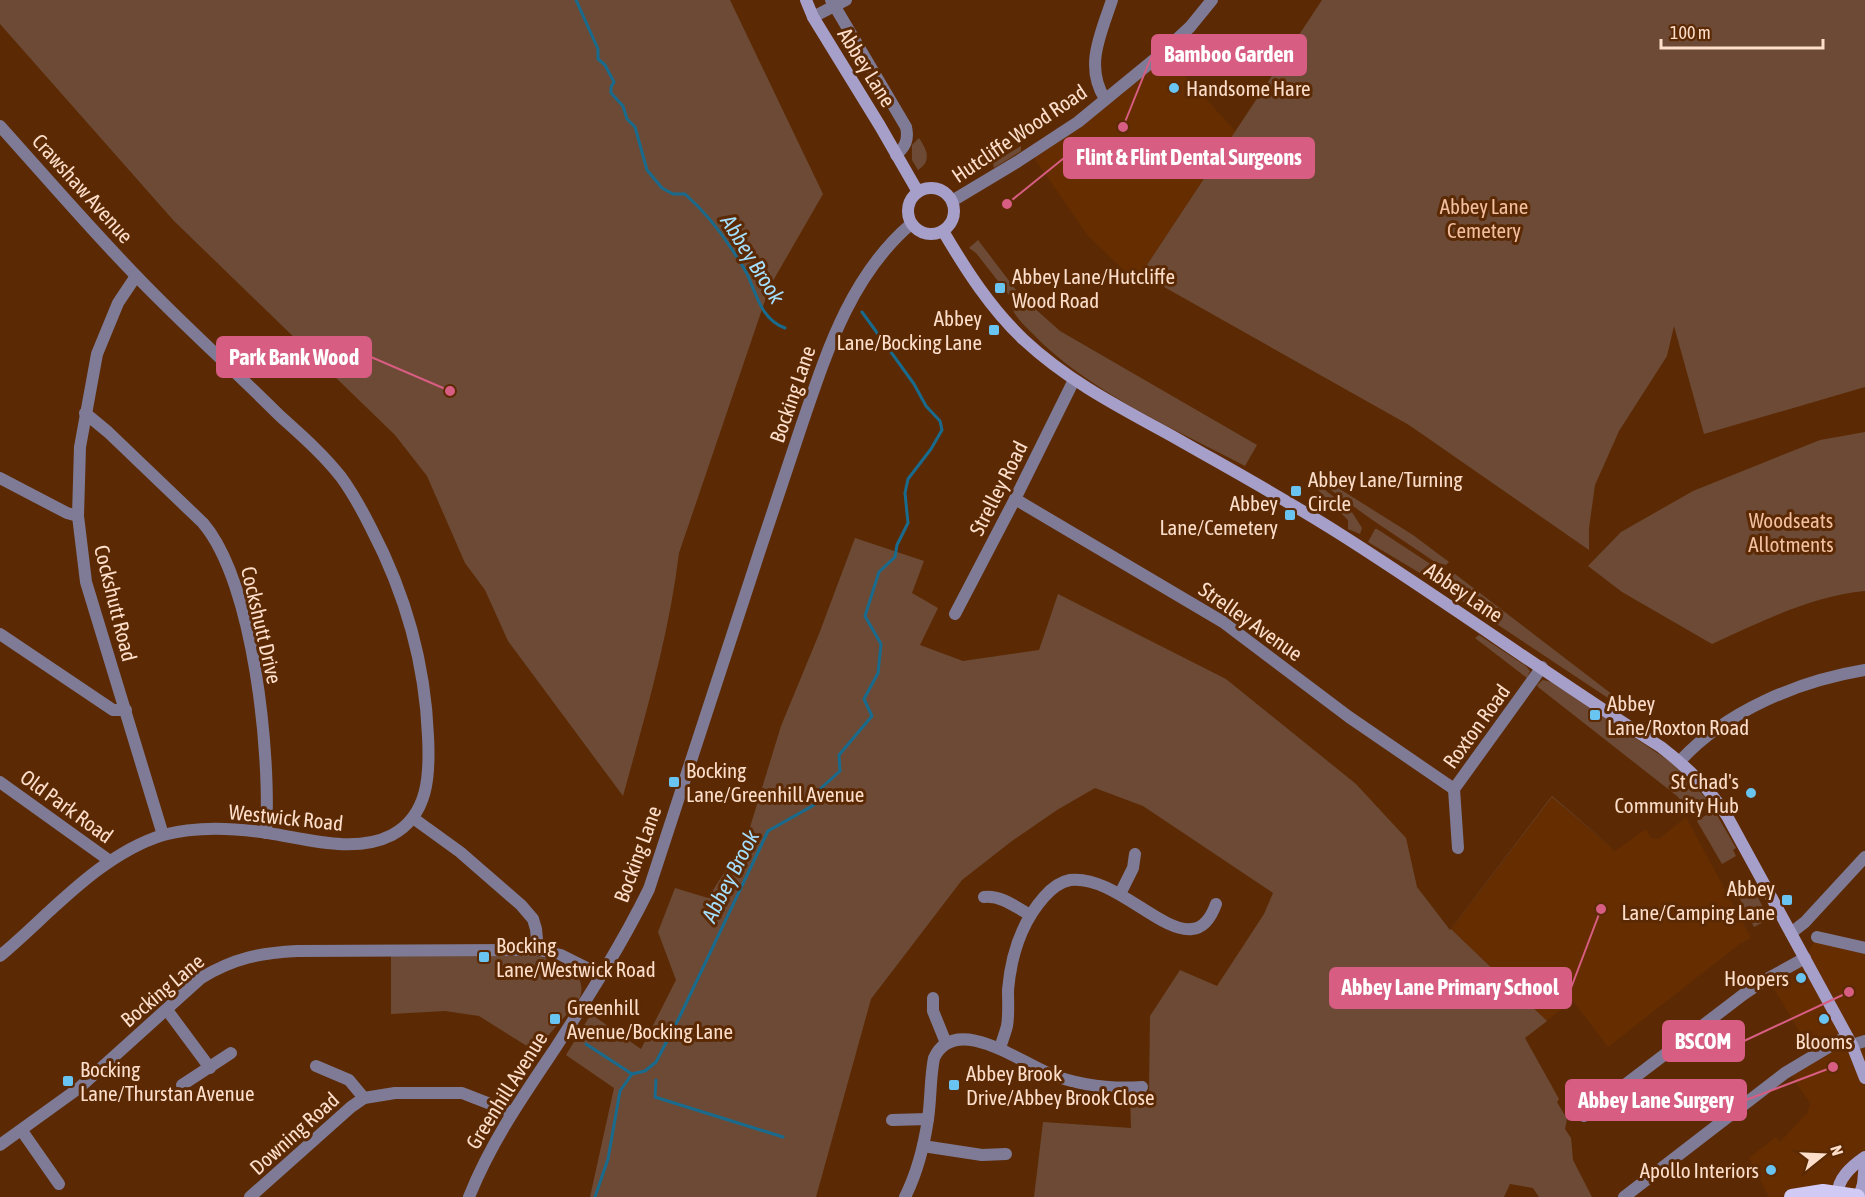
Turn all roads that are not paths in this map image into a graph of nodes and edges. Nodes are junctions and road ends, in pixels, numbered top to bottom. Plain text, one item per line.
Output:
1 (806, 0) edge
2 (846, 0) edge
3 (1112, 0) edge
4 (1212, 0) edge
5 (833, 3) edge
6 (813, 17) junction
7 (1105, 99) junction
8 (0, 126) edge
9 (896, 155) junction
10 (918, 192) junction
11 (952, 201) junction
12 (911, 224) junction
13 (943, 231) junction
14 (136, 276) junction
15 (1074, 380) junction
16 (85, 413) junction
17 (0, 478) edge
18 (1015, 500) junction
19 (78, 516) junction
20 (956, 614) dead end
21 (0, 634) edge
22 (1542, 667) junction
23 (1865, 670) edge
24 (126, 710) junction
25 (1680, 761) junction
26 (0, 782) edge
27 (1454, 789) junction
28 (413, 818) junction
29 (266, 832) junction
30 (163, 836) junction
31 (1458, 848) dead end
32 (1135, 855) dead end
33 (1865, 857) edge
34 (110, 861) junction
35 (1120, 894) junction
36 (984, 897) dead end
37 (1216, 904) dead end
38 (1030, 915) junction
39 (1791, 933) junction
40 (1817, 937) dead end
41 (1865, 948) edge
42 (3, 950) edge
43 (538, 950) junction
44 (1805, 958) junction
45 (601, 975) junction
46 (933, 999) dead end
47 (167, 1010) junction
48 (1850, 1040) junction
49 (1865, 1041) edge
50 (946, 1043) junction
51 (1000, 1048) junction
52 (231, 1053) dead end
53 (316, 1066) dead end
54 (210, 1068) junction
55 (1865, 1078) edge
56 (182, 1085) dead end
57 (1142, 1087) dead end
58 (364, 1098) junction
59 (511, 1112) junction
60 (1584, 1116) dead end
61 (928, 1119) junction
62 (892, 1120) dead end
63 (22, 1131) junction
64 (0, 1145) edge
65 (923, 1146) junction
66 (1006, 1154) dead end
67 (1865, 1157) edge
68 (1865, 1162) edge
69 (59, 1184) dead end
70 (1838, 1195) edge
71 (250, 1197) edge
72 (469, 1197) edge
73 (905, 1197) edge
74 (1624, 1197) edge
75 (1792, 1197) edge
76 (1858, 1197) edge

1 - 6 main road, Abbey Lane
2 - 5 street
3 - 7 street
4 - 7 street, Hutcliffe Wood Road
5 - 6 street
5 - 9 street, Abbey Lane
6 - 9 main road, Abbey Lane
7 - 11 street, Hutcliffe Wood Road
8 - 14 street, Crawshaw Avenue
9 - 10 main road, Abbey Lane
10 - 11 main road
10 - 12 main road
11 - 13 main road
12 - 13 main road
12 - 45 street, Bocking Lane
13 - 15 main road, Abbey Lane
14 - 16 street, Cockshutt Road
14 - 28 street, Crawshaw Avenue
15 - 18 street, Strelley Road
15 - 22 main road, Abbey Lane
16 - 19 street, Cockshutt Road
16 - 29 street, Cockshutt Drive
17 - 19 street
18 - 20 street, Strelley Road
18 - 27 street, Strelley Avenue
19 - 24 street, Cockshutt Road
21 - 24 street
22 - 25 main road, Abbey Lane
22 - 27 street, Roxton Road
23 - 25 street
24 - 30 street, Cockshutt Road
25 - 39 main road, Abbey Lane
26 - 34 street, Old Park Road
27 - 31 street, Roxton Road
28 - 29 street, Westwick Road
28 - 43 street
29 - 30 street, Westwick Road
30 - 34 street, Westwick Road
32 - 35 street
33 - 39 street
34 - 42 street, Westwick Road
35 - 37 street
35 - 38 street
36 - 38 street
38 - 51 street
39 - 44 main road, Abbey Lane
40 - 41 street
43 - 45 street, Bocking Lane
43 - 47 street, Bocking Lane
44 - 48 main road, Abbey Lane
44 - 60 street
45 - 59 street, Greenhill Avenue
46 - 50 street
47 - 54 street
47 - 63 street, Bocking Lane
48 - 49 street
48 - 55 main road, Abbey Lane
48 - 74 street
50 - 51 street
50 - 61 street
51 - 57 street
52 - 54 street
53 - 58 street
54 - 56 street
58 - 59 street
58 - 71 street, Downing Road
59 - 72 street, Greenhill Avenue
61 - 62 street
61 - 65 street
63 - 64 street, Bocking Lane
63 - 69 street
65 - 66 street
65 - 73 street
67 - 70 main road
68 - 76 main road
70 - 75 highway
70 - 76 highway

